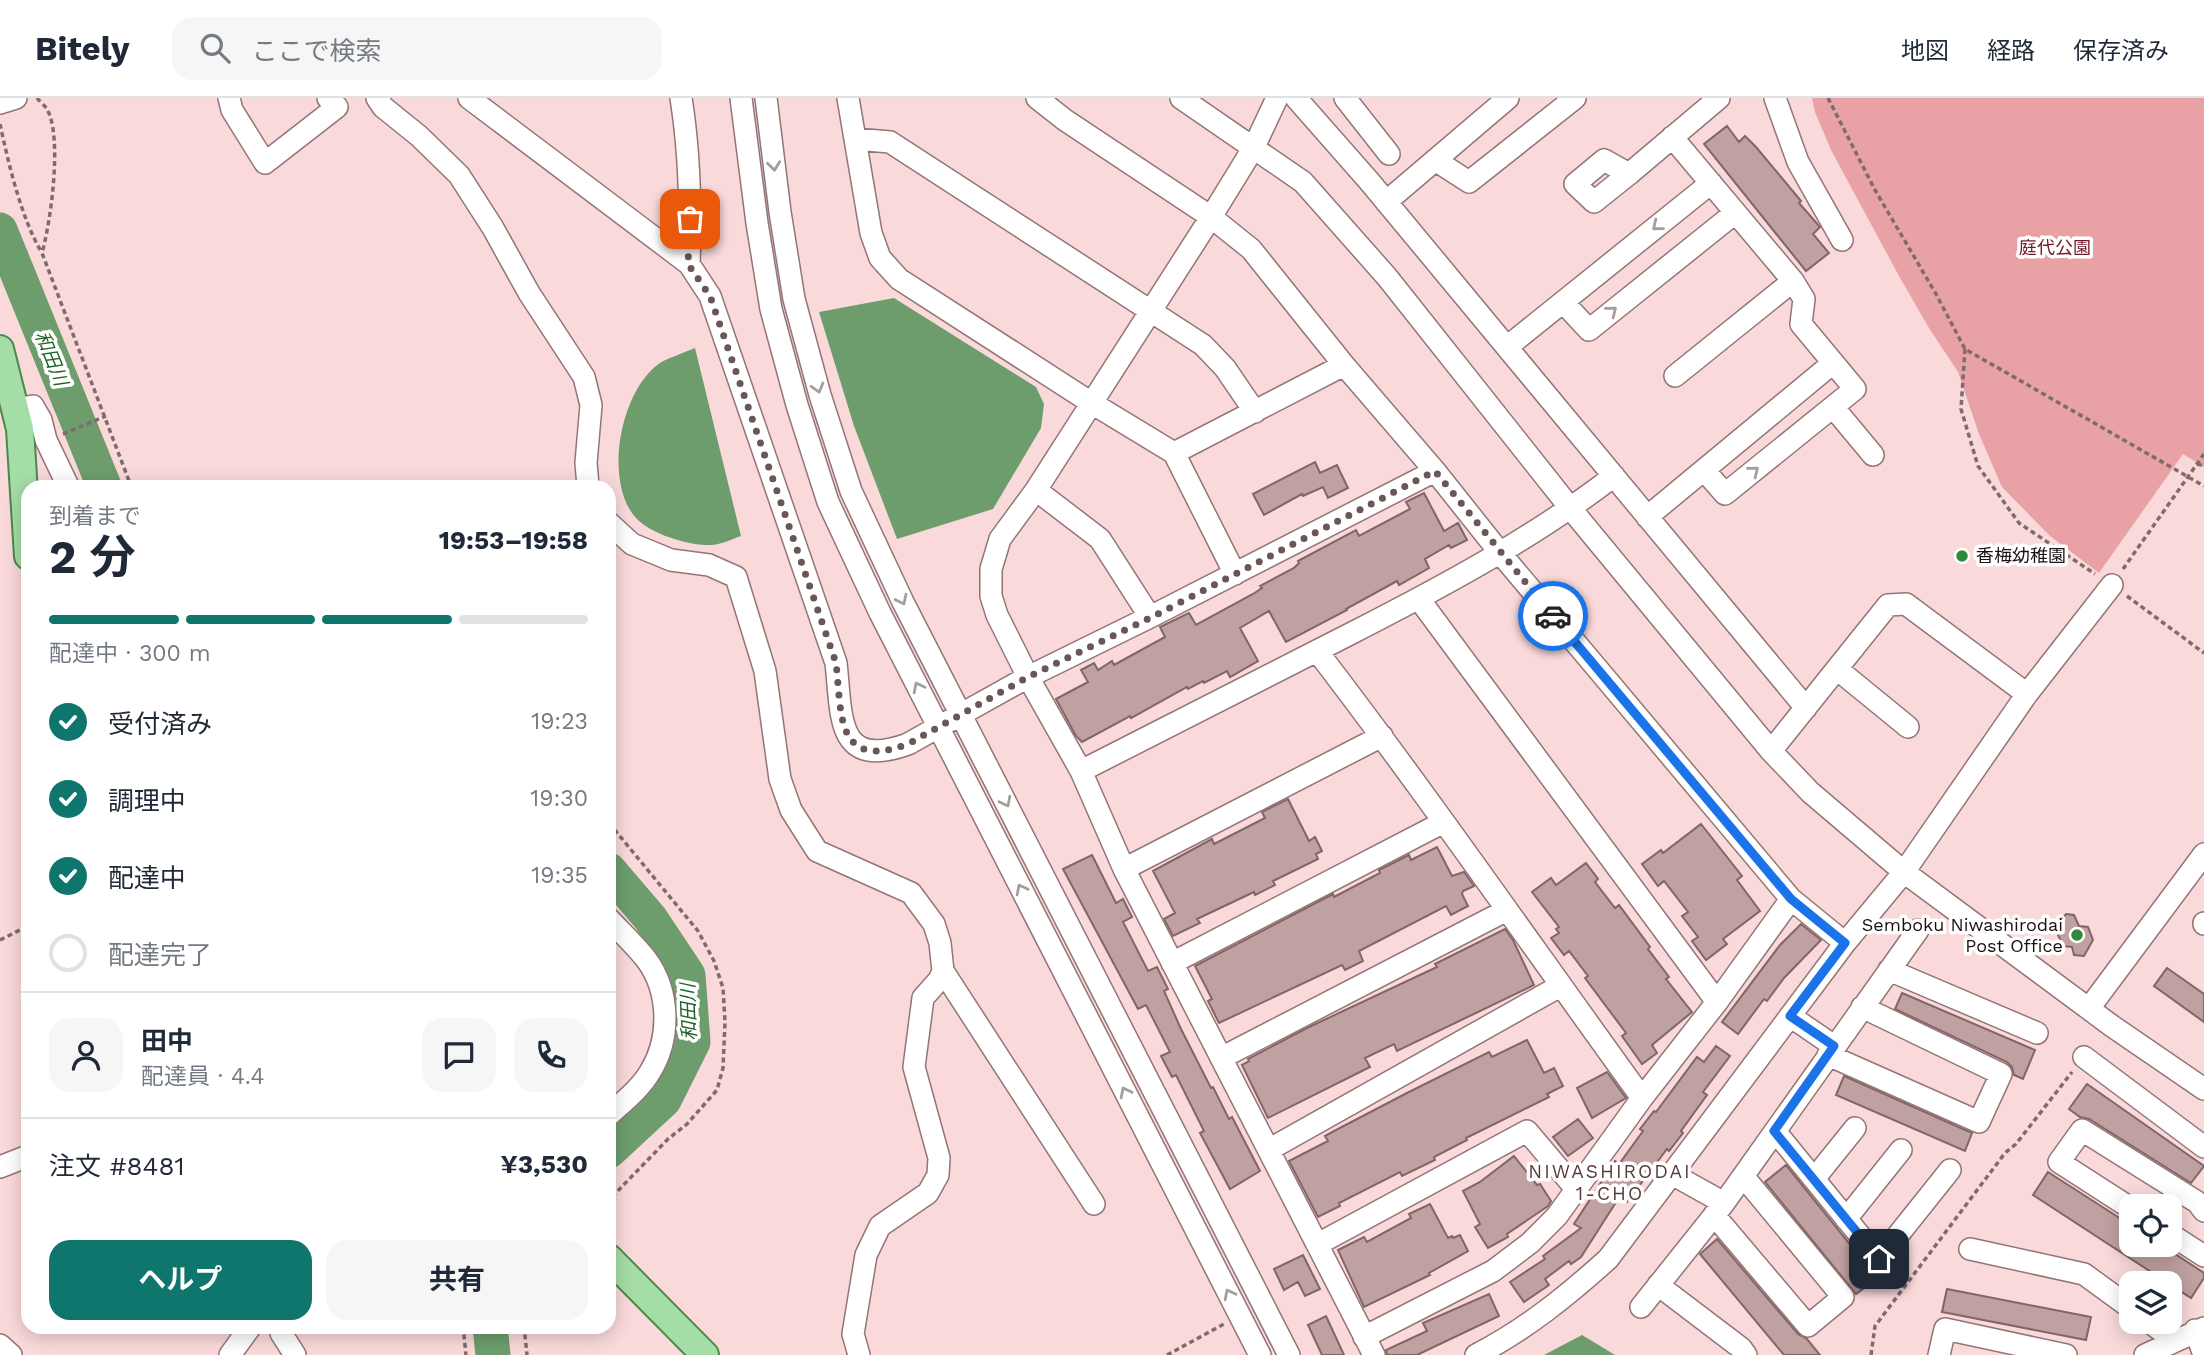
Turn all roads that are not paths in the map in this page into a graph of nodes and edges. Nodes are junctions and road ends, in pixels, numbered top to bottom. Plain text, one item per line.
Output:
1 (16, 98) edge
2 (229, 98) edge
3 (328, 98) edge
4 (377, 98) edge
5 (469, 98) edge
6 (681, 98) edge
7 (741, 98) edge
8 (766, 98) edge
9 (848, 98) edge
10 (1037, 98) edge
11 (1181, 98) edge
12 (1277, 98) edge
13 (1296, 98) edge
14 (1575, 98) edge
15 (1719, 98) edge
16 (1775, 98) edge
17 (1504, 99) edge
18 (0, 103) edge
19 (1316, 122) junction
20 (1672, 137) junction
21 (855, 139) junction
22 (1254, 147) junction
23 (1389, 154) dead end
24 (1435, 160) junction
25 (1629, 174) dead end
26 (1711, 183) junction
27 (1386, 202) junction
28 (1735, 213) junction
29 (1211, 216) junction
30 (1842, 240) dead end
31 (688, 264) junction
32 (1793, 281) junction
33 (1563, 302) junction
34 (1150, 310) junction
35 (1507, 347) junction
36 (0, 349) edge
37 (1833, 363) junction
38 (1343, 365) junction
39 (1675, 376) dead end
40 (1090, 402) junction
41 (1833, 407) junction
42 (15, 409) junction
43 (1255, 412) junction
44 (1174, 453) junction
45 (1873, 455) dead end
46 (1704, 470) junction
47 (1435, 471) junction
48 (1614, 476) junction
49 (23, 480) edge
50 (65, 480) edge
51 (587, 480) edge
52 (1036, 489) junction
53 (1572, 509) junction
54 (1647, 517) junction
55 (616, 529) edge
56 (1501, 554) junction
57 (1235, 574) junction
58 (2112, 585) road end
59 (1419, 598) junction
60 (1150, 618) junction
61 (1317, 651) junction
62 (1837, 669) junction
63 (1028, 677) junction
64 (2027, 694) junction
65 (1806, 708) junction
66 (961, 714) junction
67 (938, 727) junction
68 (1908, 727) dead end
69 (1382, 736) junction
70 (1771, 751) junction
71 (1081, 771) junction
72 (1443, 823) junction
73 (2204, 854) edge
74 (1124, 869) junction
75 (1904, 872) junction
76 (1791, 899) junction
77 (1507, 910) junction
78 (616, 927) edge
79 (1919, 930) dead end
80 (1845, 943) junction
81 (1172, 963) junction
82 (1889, 970) junction
83 (943, 971) junction
84 (1560, 986) junction
85 (1717, 1002) junction
86 (1863, 1007) junction
87 (2090, 1007) junction
88 (1790, 1016) junction
89 (2037, 1033) dead end
90 (1831, 1051) junction
91 (1221, 1058) junction
92 (2081, 1061) road end
93 (2204, 1089) edge
94 (1642, 1098) junction
95 (616, 1108) edge
96 (1855, 1128) dead end
97 (1774, 1131) junction
98 (2204, 1147) edge
99 (1270, 1149) junction
100 (1901, 1150) dead end
101 (21, 1159) edge
102 (0, 1167) edge
103 (1950, 1170) dead end
104 (1672, 1174) junction
105 (1743, 1175) junction
106 (1814, 1179) junction
107 (1576, 1189) junction
108 (2119, 1201) edge
109 (1094, 1204) dead end
110 (1719, 1209) junction
111 (2204, 1211) edge
112 (1846, 1219) junction
113 (2182, 1242) edge
114 (1318, 1244) junction
115 (1970, 1248) dead end
116 (2204, 1256) edge
117 (616, 1265) edge
118 (1658, 1286) junction
119 (2119, 1300) edge
120 (1641, 1307) dead end
121 (2200, 1329) edge
122 (245, 1334) edge
123 (282, 1334) edge
124 (2166, 1334) edge
125 (2174, 1340) junction
126 (0, 1345) edge
127 (1369, 1346) edge
128 (11, 1355) edge
129 (230, 1355) edge
130 (295, 1355) edge
131 (705, 1355) edge
132 (859, 1355) edge
133 (1260, 1355) edge
134 (1289, 1355) edge
135 (1476, 1355) edge
136 (1746, 1355) edge
137 (1939, 1355) edge
138 (2066, 1355) edge
139 (2145, 1355) edge
140 (2204, 1355) edge

1 - 18 street
2 - 3 street
4 - 51 street
5 - 31 street
6 - 31 street
67 -> 7 street
8 -> 66 street
9 - 21 street
10 - 29 street
11 - 22 street
12 - 22 street
13 - 19 street
14 - 24 street
15 - 20 street
16 - 30 street
17 - 24 street
19 - 23 street
19 - 27 street
20 - 25 street
20 - 26 street
21 - 34 street
21 - 40 street
22 - 29 street
22 - 53 street
24 - 27 street
26 - 28 street
26 -> 33 street
27 - 35 street
28 - 32 street
33 -> 28 street
29 - 34 street
29 - 38 street
31 - 67 street
32 - 37 street
32 - 39 street
33 - 35 street
34 - 40 street
34 - 43 street
35 - 48 street
36 - 42 main road
37 - 41 street
37 - 46 street
38 - 43 street
38 - 47 street
40 - 44 street
40 - 52 street
41 - 45 street
46 -> 41 street
42 - 49 main road
42 - 50 street
43 - 44 street
44 - 57 street
46 - 54 street
47 - 56 street
47 - 57 street
48 - 53 street
48 - 54 street
52 - 60 street
52 - 63 street
53 - 56 street
53 - 70 street
54 - 65 street
55 - 83 street
56 - 59 street
56 - 76 street
57 - 60 street
58 - 64 street
59 - 61 street
59 - 85 street
60 - 63 street
61 - 69 street
61 - 71 street
62 - 64 street
62 - 65 street
62 - 68 street
63 - 66 street
63 - 71 street
64 - 75 street
65 - 70 street
66 - 67 street
66 -> 134 street
133 -> 67 street
69 - 72 street
69 - 74 street
70 - 75 street
71 - 74 street
72 - 77 street
72 - 81 street
73 - 87 street
74 - 81 street
75 - 80 street
75 - 87 street
76 - 80 street
76 - 85 street
77 - 84 street
77 - 91 street
78 - 95 street
79 - 82 street
80 - 88 street
81 - 91 street
82 - 86 street
82 - 89 street
83 - 109 street
83 - 132 street
84 - 94 street
84 - 99 street
85 - 94 street
86 - 90 street
86 - 90 street
87 - 93 street
88 - 90 street
88 - 104 street
90 - 97 street
91 - 99 street
92 - 98 street
94 - 107 street
96 - 106 street
97 - 105 street
97 - 106 street
99 - 114 street
100 - 112 street
101 - 102 street
103 - 112 street
104 - 110 street
104 - 135 street
105 - 110 street
105 - 110 street
106 - 112 street
107 - 114 street
107 - 127 street
108 - 111 street
110 - 118 street
113 - 116 street
114 - 127 street
115 - 119 street
117 - 131 main road
118 - 120 street
118 - 136 street
121 - 125 street
121 - 140 street
122 - 129 street
123 - 130 street
124 - 125 street
125 - 139 street
126 - 128 street
137 - 138 street

